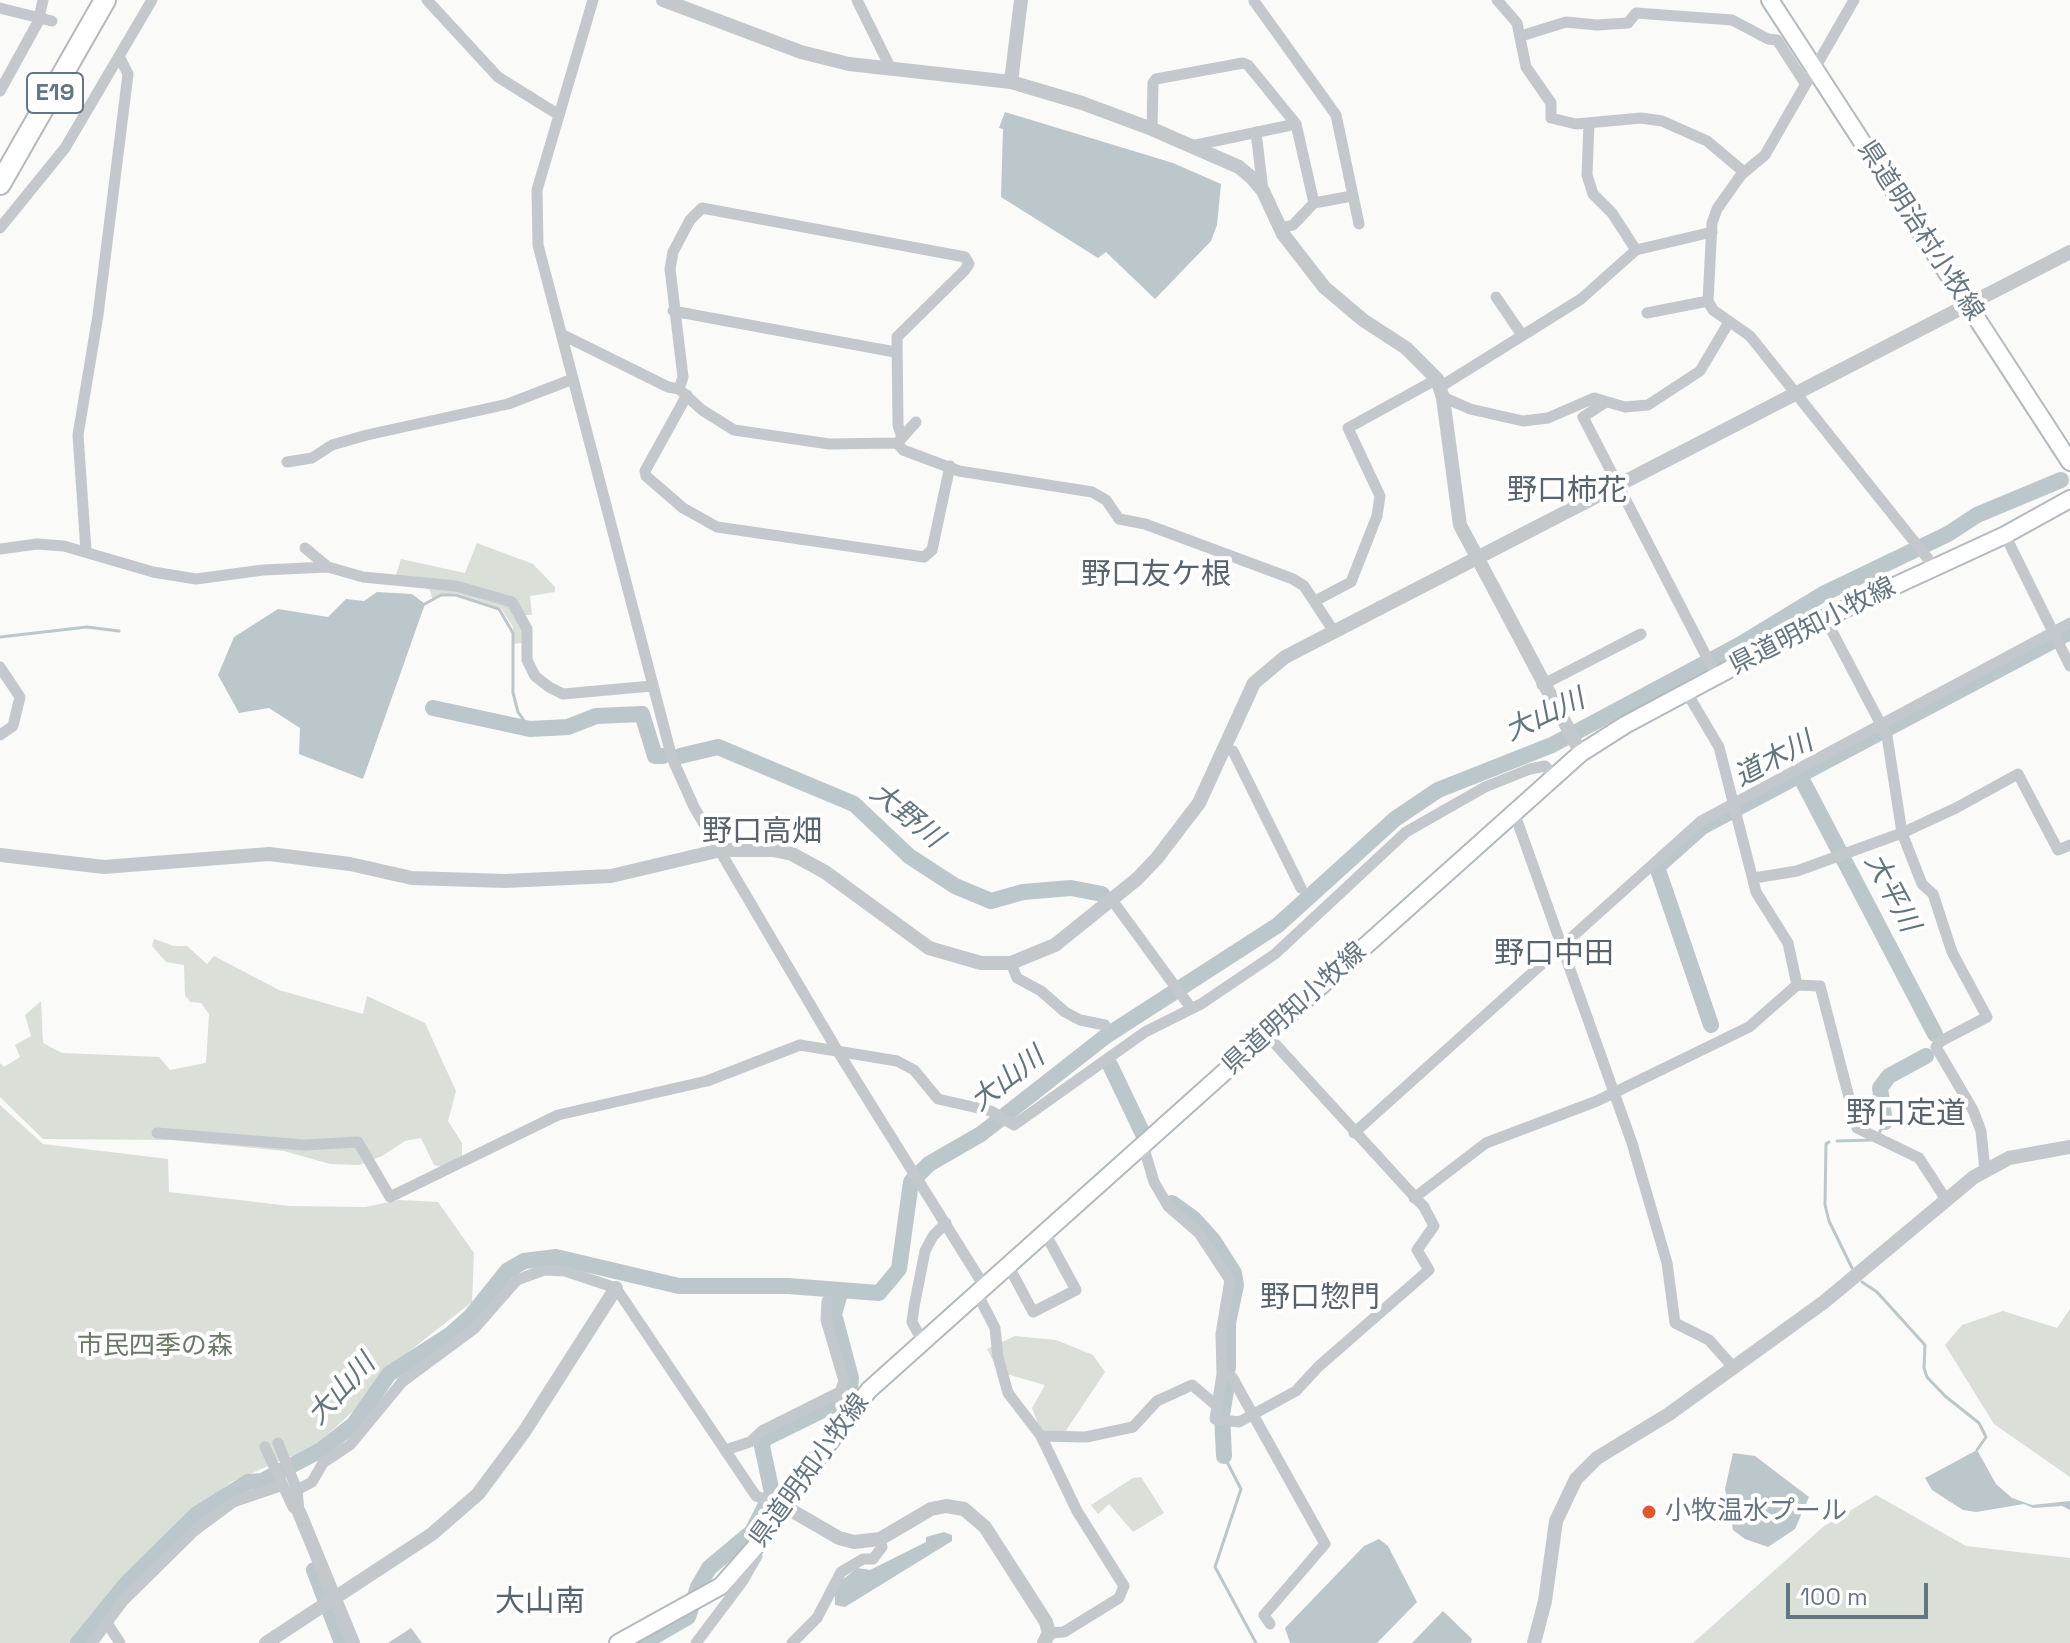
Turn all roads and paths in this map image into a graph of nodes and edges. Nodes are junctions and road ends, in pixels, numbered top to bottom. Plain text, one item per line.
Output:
1 (43, 0) edge
2 (90, 0) edge
3 (105, 0) edge
4 (152, 0) edge
5 (427, 0) edge
6 (593, 0) edge
7 (663, 0) edge
8 (857, 0) edge
9 (1021, 0) edge
10 (1497, 0) edge
11 (1770, 0) edge
12 (1854, 0) edge
13 (1254, 1) edge
14 (0, 8) edge
15 (46, 19) junction
16 (1521, 36) junction
17 (120, 58) junction
18 (890, 67) junction
19 (1809, 76) junction
20 (1011, 82) junction
21 (0, 91) edge
22 (559, 115) junction
23 (1589, 123) junction
24 (1296, 124) junction
25 (1152, 129) junction
26 (1256, 132) junction
27 (1191, 146) junction
28 (0, 158) edge
29 (1744, 172) junction
30 (0, 184) edge
31 (1263, 191) junction
32 (1352, 196) junction
33 (1314, 203) junction
34 (1359, 224) dead end
35 (0, 228) edge
36 (1281, 228) junction
37 (1712, 232) junction
38 (1636, 250) junction
39 (2070, 252) edge
40 (1496, 297) dead end
41 (1708, 301) junction
42 (1968, 304) junction
43 (673, 311) junction
44 (1647, 313) dead end
45 (1729, 322) junction
46 (563, 335) junction
47 (1522, 335) junction
48 (895, 352) junction
49 (573, 379) junction
50 (1440, 388) junction
51 (683, 392) junction
52 (1796, 394) junction
53 (1606, 402) junction
54 (916, 422) dead end
55 (899, 441) junction
56 (287, 462) dead end
57 (2070, 462) edge
58 (950, 466) junction
59 (1619, 486) junction
60 (2070, 499) edge
61 (2005, 535) junction
62 (305, 548) dead end
63 (0, 549) edge
64 (86, 551) junction
65 (1475, 557) junction
66 (1930, 561) junction
67 (328, 567) junction
68 (1315, 601) junction
69 (1825, 618) junction
70 (2070, 623) edge
71 (1333, 630) junction
72 (1641, 634) dead end
73 (2056, 637) junction
74 (2070, 666) edge
75 (0, 667) edge
76 (1716, 674) junction
77 (652, 686) junction
78 (1545, 690) junction
79 (1687, 693) junction
80 (1884, 730) junction
81 (0, 735) edge
82 (1223, 748) junction
83 (1578, 750) junction
84 (1555, 777) junction
85 (1735, 803) junction
86 (1515, 815) junction
87 (1902, 833) junction
88 (2070, 845) edge
89 (721, 850) junction
90 (0, 855) edge
91 (1754, 878) junction
92 (1301, 888) dead end
93 (1112, 900) junction
94 (1560, 948) junction
95 (1011, 963) junction
96 (1797, 985) junction
97 (1189, 1006) junction
98 (1105, 1025) dead end
99 (1267, 1035) junction
100 (837, 1050) junction
101 (1611, 1093) junction
102 (157, 1133) dead end
103 (1354, 1133) junction
104 (1143, 1145) junction
105 (2070, 1147) edge
106 (1985, 1171) junction
107 (1414, 1198) junction
108 (1945, 1198) junction
109 (946, 1223) junction
110 (1045, 1233) junction
111 (1008, 1265) junction
112 (616, 1288) junction
113 (981, 1289) junction
114 (827, 1301) dead end
115 (923, 1342) junction
116 (1734, 1368) junction
117 (1222, 1374) junction
118 (1217, 1406) junction
119 (1252, 1414) junction
120 (1041, 1436) junction
121 (278, 1443) dead end
122 (265, 1447) dead end
123 (725, 1450) junction
124 (283, 1472) junction
125 (297, 1490) junction
126 (774, 1503) junction
127 (299, 1512) junction
128 (880, 1539) junction
129 (756, 1546) junction
130 (328, 1602) junction
131 (107, 1623) junction
132 (1270, 1624) dead end
133 (1046, 1638) edge
134 (92, 1643) edge
135 (120, 1643) edge
136 (266, 1643) edge
137 (353, 1643) edge
138 (618, 1643) edge
139 (696, 1643) edge
140 (792, 1643) edge
141 (1534, 1643) edge

1 - 15 street
2 - 28 highway, E19
3 - 30 highway, E19
4 - 17 street
5 - 22 street
6 - 22 street
7 - 18 street
8 - 18 street
9 - 20 street
10 - 16 street
11 - 19 main road, 県道明治村小牧線
12 - 19 street
13 - 32 street
14 - 15 street
15 - 21 street
16 - 19 street
16 - 23 street
17 - 35 street
17 - 64 street
18 - 20 street
19 - 29 street
19 - 42 main road, 県道明治村小牧線
20 - 25 street
22 - 46 street
23 - 29 street
23 - 38 street
24 - 25 street
24 - 26 street
24 - 33 street
25 - 27 street
26 - 27 street
26 - 31 street
27 - 31 street
29 - 37 street
31 - 36 street
32 - 33 street
32 - 34 street
33 - 36 street
36 - 50 street
37 - 38 street
37 - 41 street
38 - 47 street
39 - 42 street
40 - 47 street
41 - 44 street
41 - 45 street
42 - 52 street
42 - 57 main road, 県道明治村小牧線
43 - 48 street
43 - 48 street
43 - 51 street
45 - 52 street
45 - 53 street
46 - 49 street
46 - 51 street
47 - 50 street
48 - 55 street
49 - 56 street
49 - 77 street
50 - 53 street
50 - 65 street
50 - 68 street
51 - 55 street
51 - 58 street
52 - 59 street
52 - 66 street
53 - 59 street
54 - 55 street
55 - 58 street
58 - 68 street
59 - 65 street
59 - 76 street
60 - 61 main road, 県道明知小牧線
61 - 66 main road, 県道明知小牧線
61 - 73 street
62 - 67 street
63 - 64 street
64 - 67 street
65 - 71 street
65 - 78 street
66 - 69 main road, 県道明知小牧線
67 - 77 street
68 - 71 street
69 - 76 main road, 県道明知小牧線
69 - 80 street
70 - 73 street
71 - 82 street
72 - 78 street
73 - 74 street
73 - 80 street
75 - 81 street
76 - 79 main road, 県道明知小牧線
77 - 89 street
78 - 83 street
79 - 83 main road, 県道明知小牧線
79 - 85 street
80 - 85 street
80 - 87 street
82 - 92 street
82 - 93 street
83 - 84 main road, 県道明知小牧線
84 - 86 main road, 県道明知小牧線
84 - 97 street
85 - 91 street
85 - 94 street
86 - 94 street
86 - 99 main road, 県道明知小牧線
87 - 88 street
87 - 91 street
87 - 106 street
89 - 90 street
89 - 95 street
89 - 100 street
91 - 96 street
93 - 95 street
93 - 97 street
94 - 101 street
94 - 103 street
95 - 98 street
96 - 101 street
96 - 108 street
97 - 100 street
99 - 103 street
99 - 104 main road, 県道明知小牧線
100 - 102 street
100 - 109 street
101 - 107 street
101 - 116 street
103 - 107 street
104 - 110 main road, 県道明知小牧線
104 - 117 street
105 - 106 street
106 - 108 street
107 - 119 street
108 - 116 street
109 - 113 street
109 - 115 street
110 - 111 main road, 県道明知小牧線
110 - 111 street
111 - 113 main road, 県道明知小牧線
112 - 123 street
112 - 125 street
112 - 130 street
113 - 115 main road, 県道明知小牧線
113 - 120 street
114 - 123 street
115 - 126 main road, 県道明知小牧線
116 - 141 street
117 - 118 street
117 - 119 street
118 - 119 street
118 - 120 street
119 - 132 street
120 - 133 street
121 - 124 street
122 - 124 street
123 - 126 street
124 - 125 street
124 - 127 street
124 - 131 street
125 - 127 street
126 - 128 street
126 - 129 main road, 県道明知小牧線
127 - 130 street
128 - 133 street
128 - 140 street
129 - 138 main road, 県道明知小牧線
129 - 139 street
130 - 136 street
130 - 137 street
131 - 134 street
131 - 135 street

